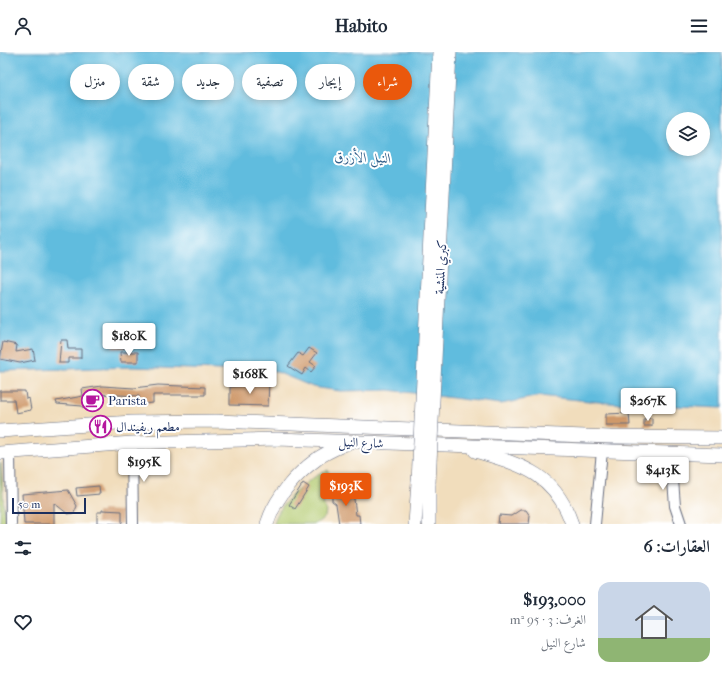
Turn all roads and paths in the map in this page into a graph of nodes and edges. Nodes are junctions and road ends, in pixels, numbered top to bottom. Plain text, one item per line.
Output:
1 (439, 52) edge
2 (450, 52) edge
3 (0, 432) edge
4 (722, 438) edge
5 (351, 441) junction
6 (132, 443) junction
7 (460, 446) junction
8 (602, 451) junction
9 (5, 452) edge
10 (671, 454) junction
11 (722, 455) edge
12 (424, 482) junction
13 (11, 524) edge
14 (133, 524) edge
15 (267, 524) edge
16 (415, 524) edge
17 (429, 524) edge
18 (572, 524) edge
19 (595, 524) edge
20 (681, 524) edge

1 - 12 main road, كبري المنشية, bridge
2 - 12 main road, كبري المنشية, bridge
3 - 4 main road, شارع النيل
5 - 6 main road, شارع النيل
5 - 7 main road, شارع النيل
5 - 15 main road
6 - 9 main road, شارع النيل
6 - 14 street
7 - 8 main road, شارع النيل
7 - 18 main road
8 - 10 main road, شارع النيل
8 - 19 street
9 - 13 street
10 - 11 main road, شارع النيل
10 - 20 street
12 - 16 main road
12 - 17 main road

